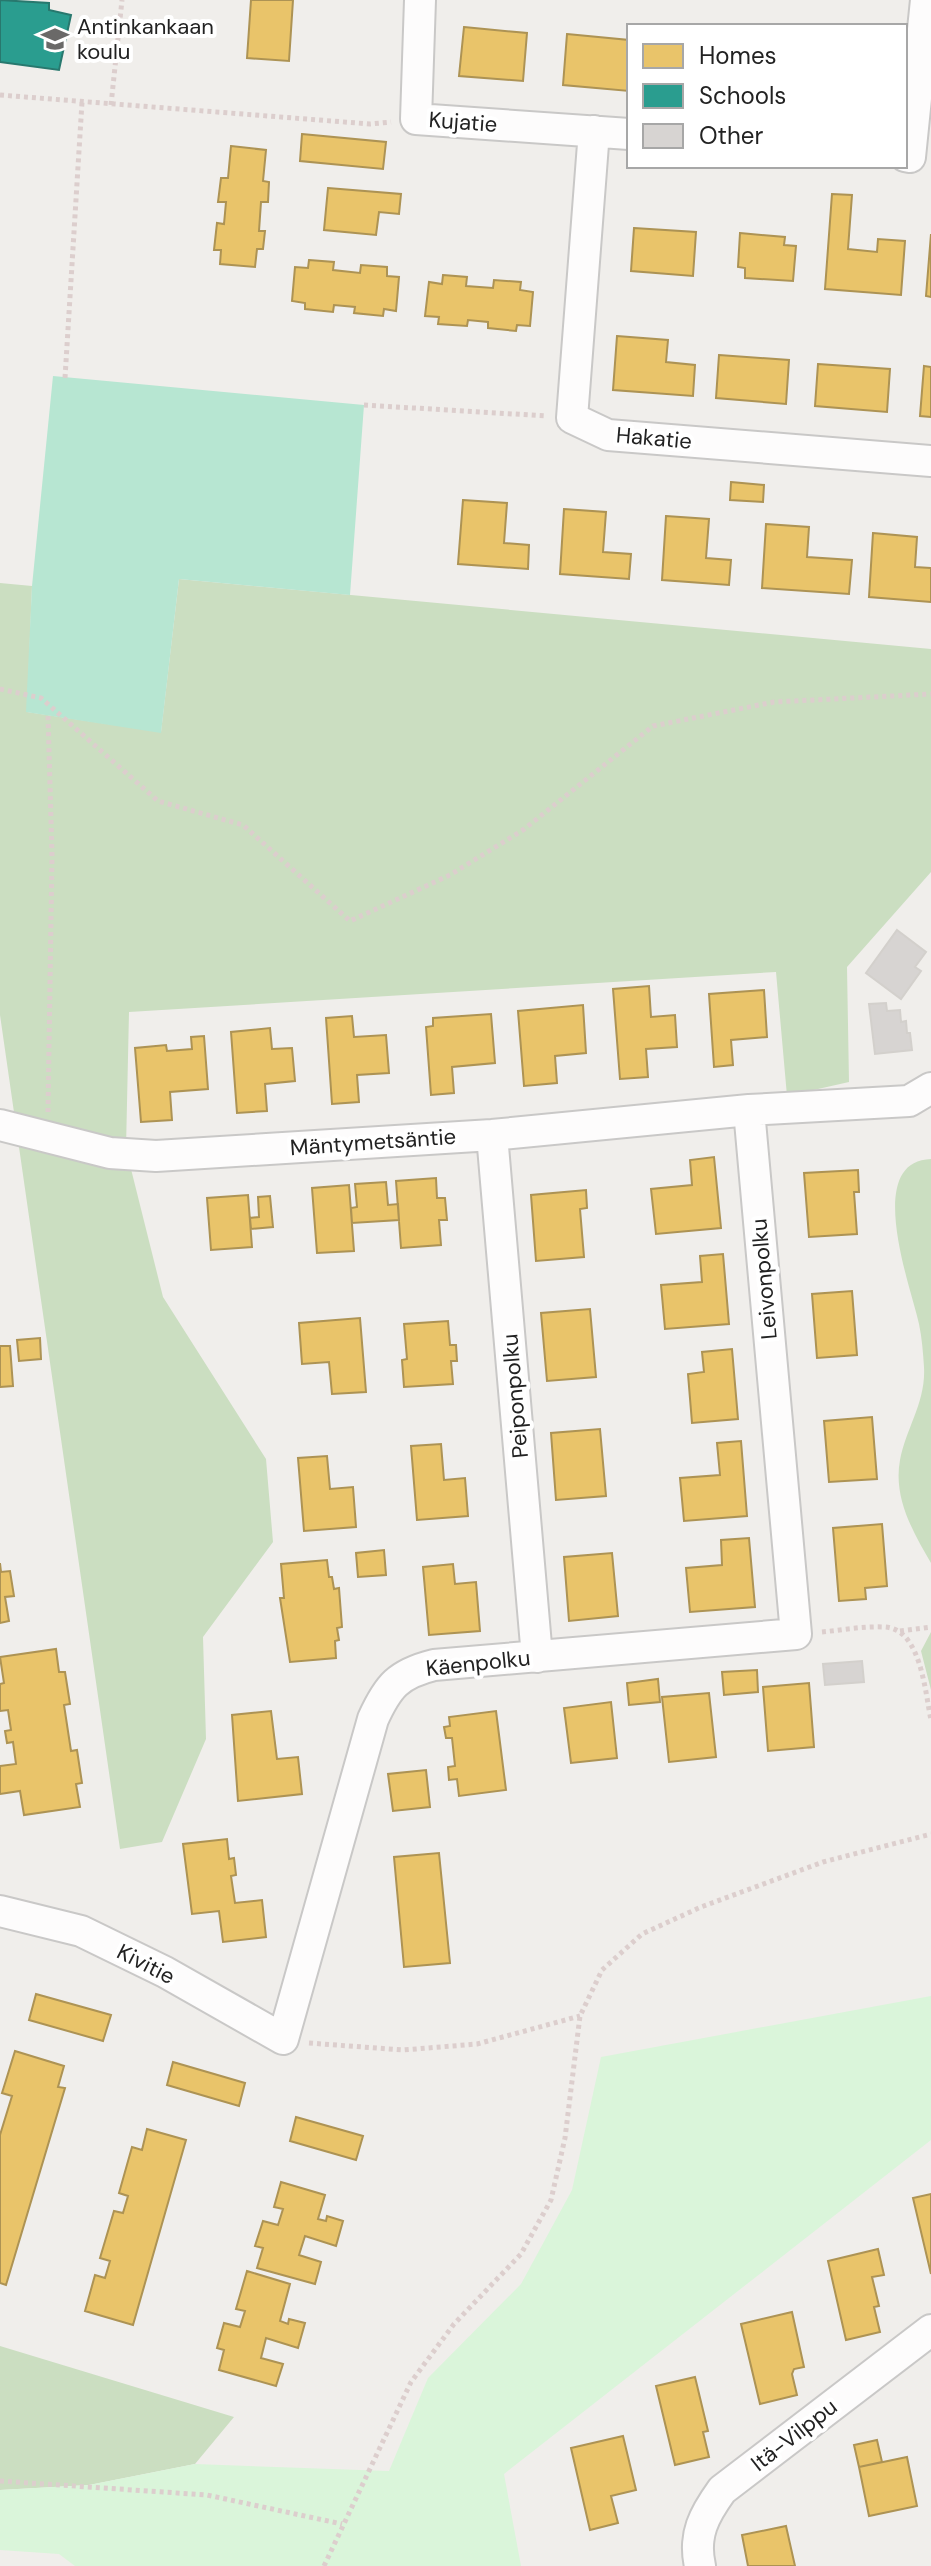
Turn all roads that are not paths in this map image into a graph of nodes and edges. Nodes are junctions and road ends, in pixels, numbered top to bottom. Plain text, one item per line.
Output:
1 (420, 0) edge
2 (926, 0) edge
3 (594, 131) junction
4 (627, 134) edge
5 (907, 156) edge
6 (931, 461) edge
7 (931, 1088) edge
8 (749, 1110) junction
9 (0, 1125) edge
10 (492, 1135) junction
11 (796, 1634) joint
12 (537, 1657) junction
13 (0, 1911) edge
14 (283, 2039) joint
15 (931, 2330) edge
16 (700, 2566) edge

1 - 3 street, Kujatie
2 - 5 street
3 - 4 street, Kujatie
3 - 6 street, Hakatie
7 - 8 street
8 - 10 street, Mäntymetsäntie
8 - 11 street, Leivonpolku
9 - 10 street, Mäntymetsäntie
10 - 12 street, Peiponpolku
11 - 12 street, Käenpolku
12 - 14 street, Käenpolku
13 - 14 street, Kivitie
15 - 16 street, Itä-Vilppu

